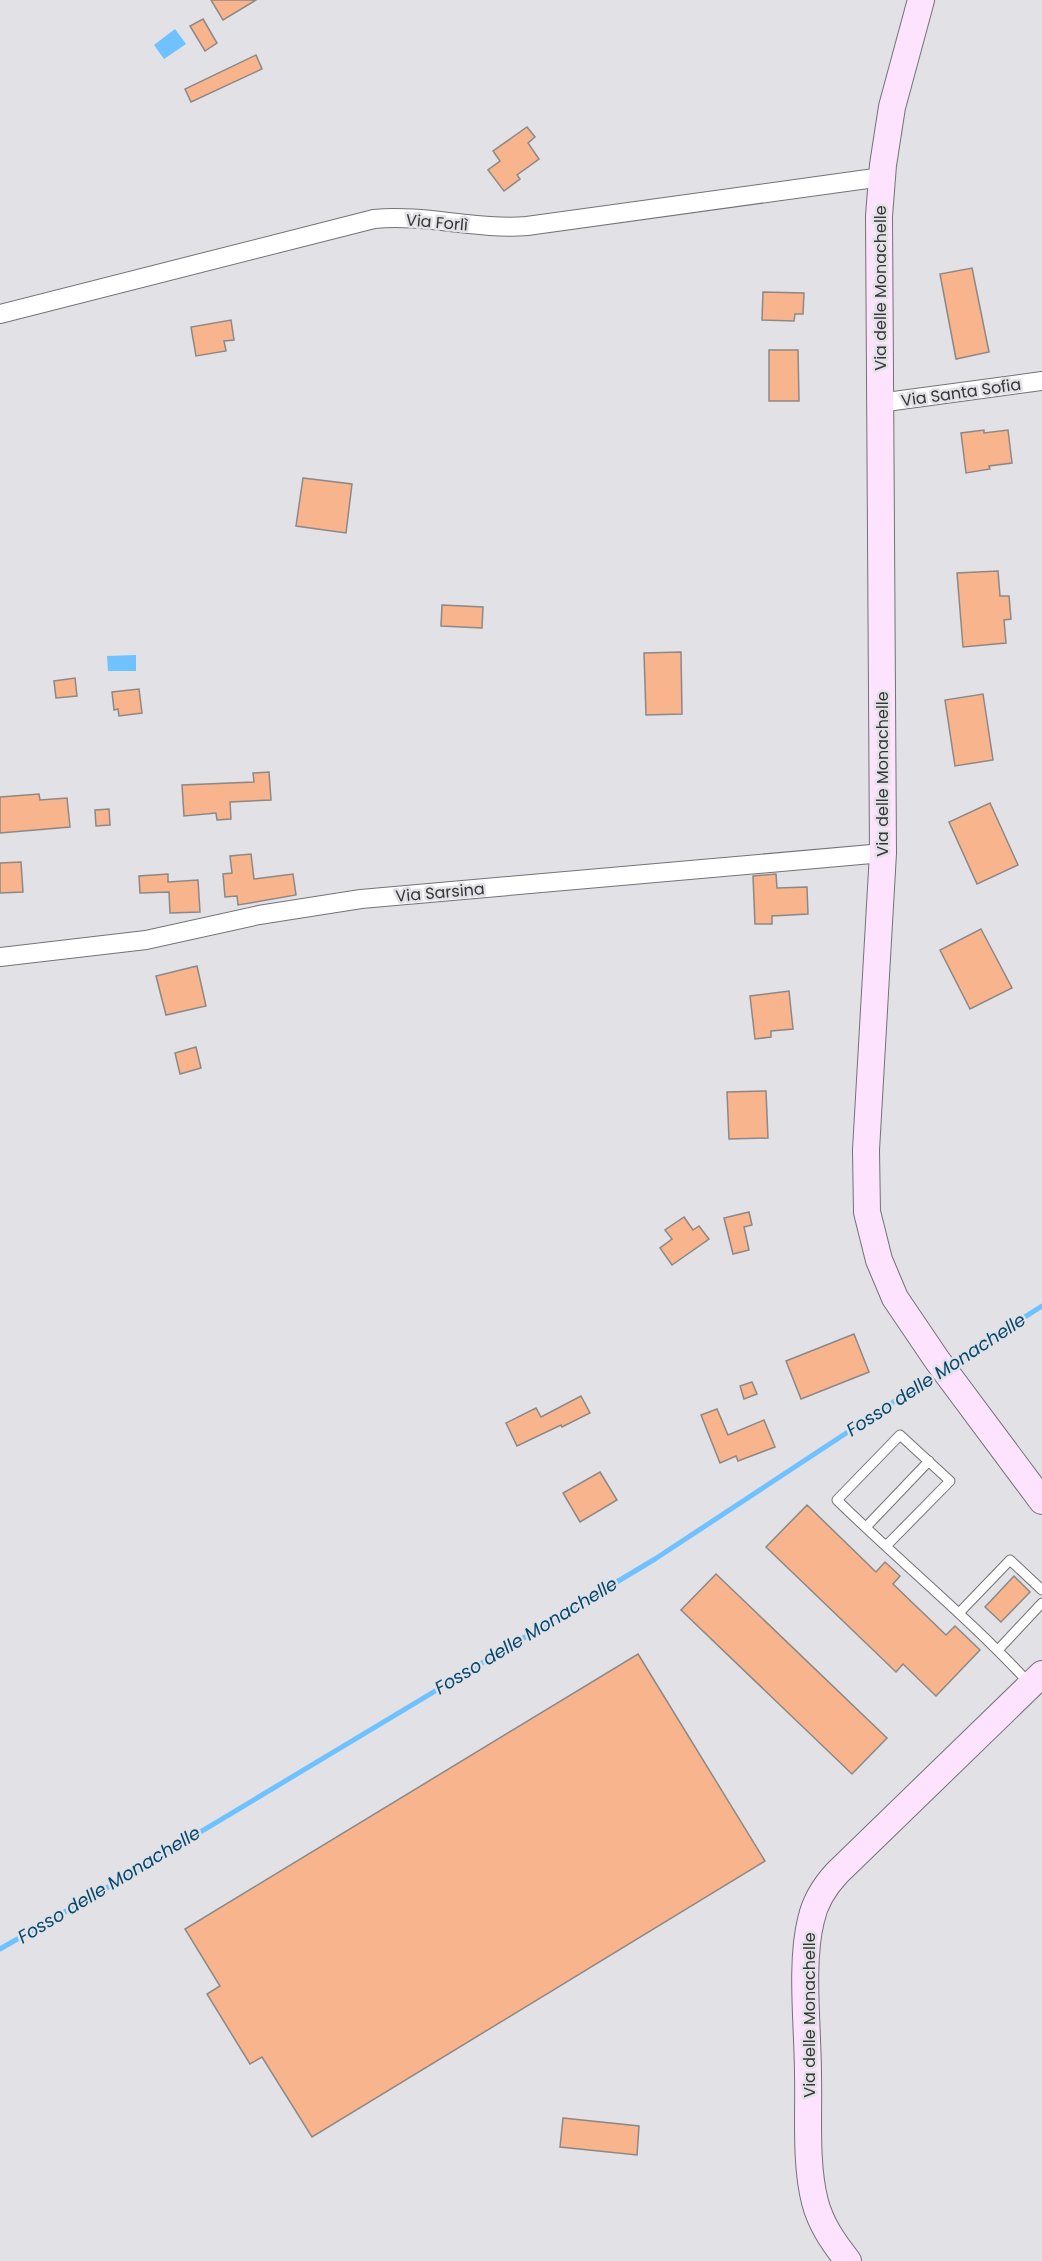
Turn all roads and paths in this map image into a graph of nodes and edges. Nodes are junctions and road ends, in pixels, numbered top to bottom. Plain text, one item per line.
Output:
1 (921, 0) edge
2 (882, 177) junction
3 (0, 314) edge
4 (1042, 381) edge
5 (879, 403) junction
6 (883, 852) junction
7 (0, 957) edge
8 (930, 1461) junction
9 (1042, 1501) edge
10 (866, 1527) junction
11 (886, 1546) junction
12 (1042, 1590) edge
13 (1042, 1603) edge
14 (958, 1613) junction
15 (998, 1650) junction
16 (1036, 1679) edge
17 (848, 2261) edge

1 - 2 street, Via delle Monachelle
2 - 3 street, Via Forlì
2 - 5 street, Via delle Monachelle
4 - 5 street, Via Santa Sofia
5 - 6 street, Via delle Monachelle
6 - 7 street, Via Sarsina
6 - 9 street, Via delle Monachelle
8 - 10 lane
8 - 10 lane
8 - 11 lane
10 - 11 lane
11 - 14 lane
12 - 14 lane
13 - 15 lane
14 - 15 lane
15 - 16 lane
16 - 17 street, Via delle Monachelle

